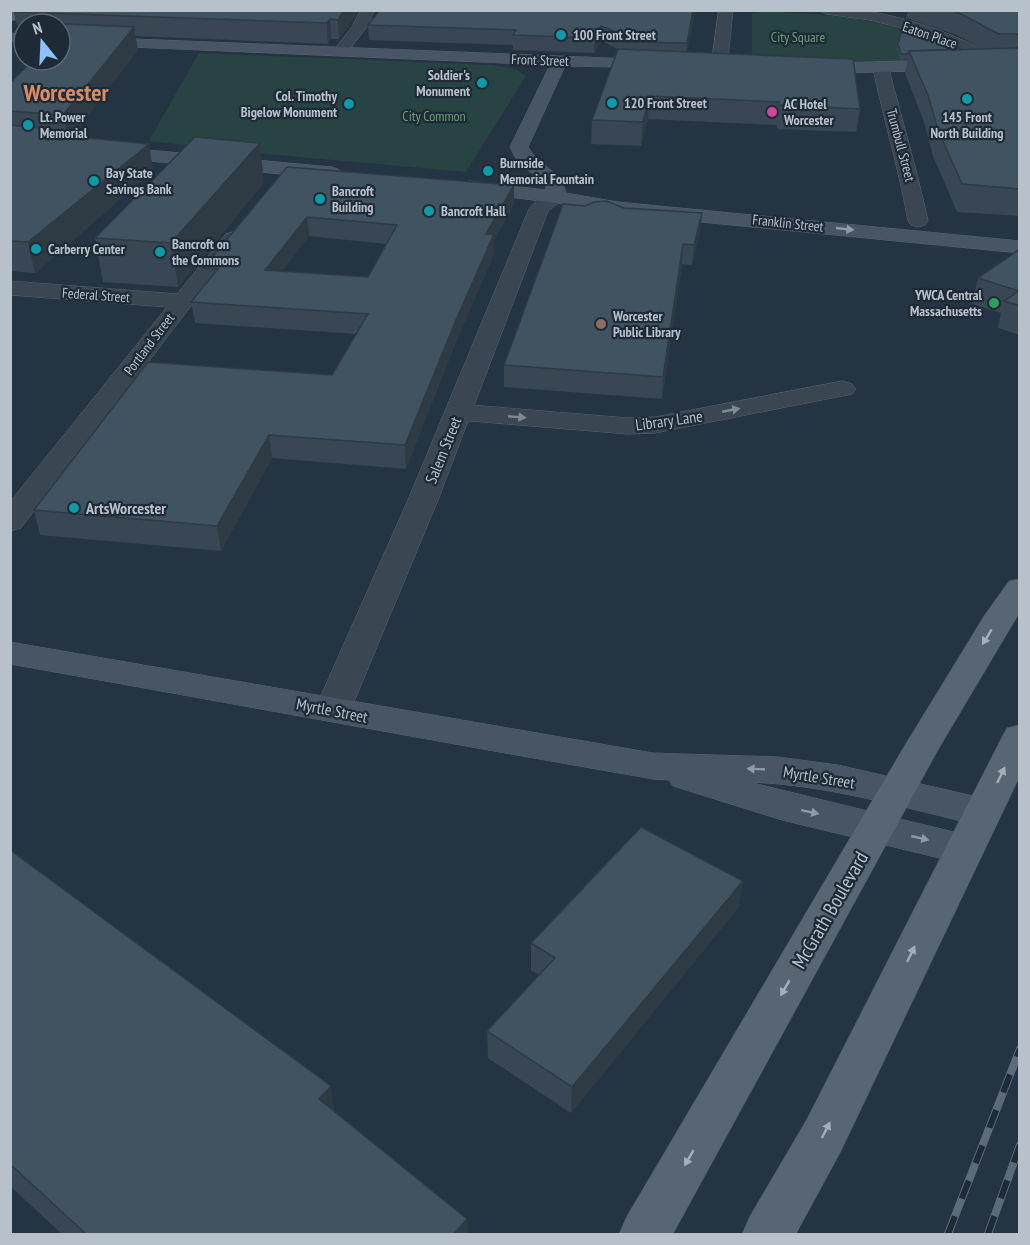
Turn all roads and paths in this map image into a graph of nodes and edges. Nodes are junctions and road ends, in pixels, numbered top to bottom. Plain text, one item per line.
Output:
1 (17, 10) edge
2 (368, 10) edge
3 (726, 10) edge
4 (826, 10) edge
5 (10, 17) edge
6 (72, 40) edge
7 (341, 51) junction
8 (559, 61) junction
9 (1020, 63) edge
10 (677, 66) edge
11 (993, 66) junction
12 (699, 67) edge
13 (725, 68) joint
14 (794, 69) edge
15 (881, 69) junction
16 (84, 150) edge
17 (290, 168) junction
18 (346, 174) edge
19 (453, 186) edge
20 (274, 187) edge
21 (557, 197) junction
22 (918, 221) junction
23 (246, 222) edge
24 (1020, 231) edge
25 (1020, 247) edge
26 (10, 288) edge
27 (181, 301) junction
28 (843, 389) dead end
29 (458, 412) junction
30 (10, 522) edge
31 (1020, 588) edge
32 (10, 653) edge
33 (333, 709) junction
34 (1020, 737) edge
35 (886, 810) junction
36 (973, 830) junction
37 (645, 1234) edge
38 (768, 1234) edge

1 - 5 main road
2 - 7 street
3 - 13 street
4 - 11 street, Eaton Place
6 - 7 main road, Front Street
7 - 8 main road, Front Street
8 - 10 main road, Front Street
8 - 21 main road
9 - 11 main road
11 - 15 main road
12 - 13 main road
14 - 15 main road
15 - 22 street, Trumbull Street
16 - 17 main road
17 - 18 main road
17 - 20 street
19 - 21 main road, Franklin Street
21 - 22 main road, Franklin Street
21 -> 25 main road, Franklin Street
21 - 29 street, Salem Street
22 - 24 main road, Franklin Street
23 - 27 street, Portland Street
26 - 27 street, Federal Street
27 - 30 street, Portland Street
29 -> 28 street, Library Lane
29 - 33 street, Salem Street
31 -> 35 main road, McGrath Boulevard
32 - 33 main road, Myrtle Street
33 - 35 main road, Myrtle Street
36 -> 34 main road
35 - 36 main road, Myrtle Street
35 -> 37 main road, McGrath Boulevard
38 -> 36 main road

